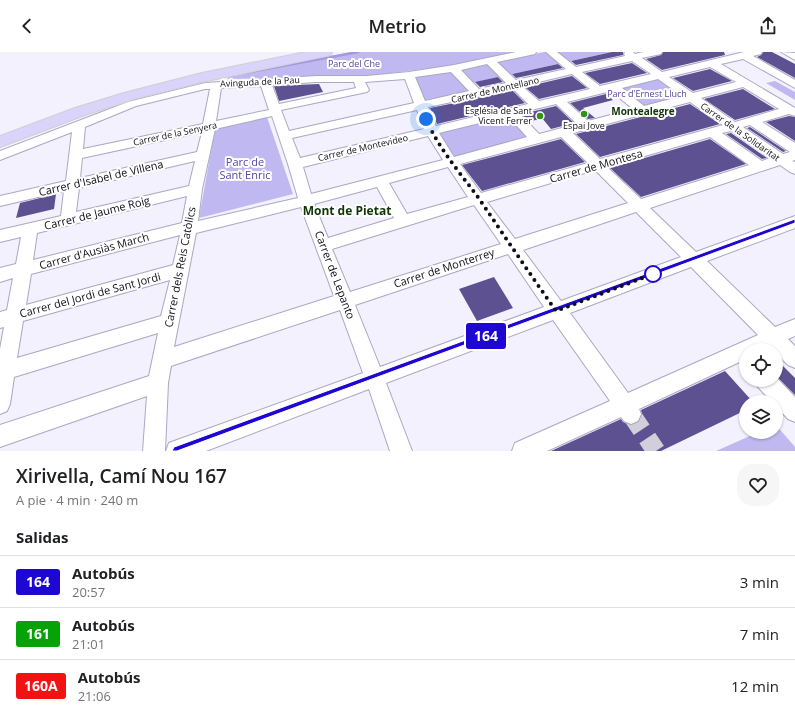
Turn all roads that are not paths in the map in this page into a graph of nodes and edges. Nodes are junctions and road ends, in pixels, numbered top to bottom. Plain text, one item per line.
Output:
1 (326, 52) edge
2 (531, 52) edge
3 (551, 52) edge
4 (656, 52) edge
5 (718, 52) edge
6 (757, 52) edge
7 (786, 52) edge
8 (631, 55) edge
9 (744, 55) junction
10 (795, 56) edge
11 (730, 58) junction
12 (489, 61) junction
13 (712, 63) junction
14 (454, 68) junction
15 (789, 70) dead end
16 (575, 71) junction
17 (776, 74) junction
18 (409, 75) junction
19 (660, 75) junction
20 (358, 79) junction
21 (265, 82) junction
22 (744, 83) junction
23 (795, 84) edge
24 (216, 85) junction
25 (515, 85) junction
26 (613, 87) junction
27 (599, 90) junction
28 (478, 94) junction
29 (692, 98) junction
30 (559, 101) junction
31 (421, 106) junction
32 (537, 106) junction
33 (275, 110) junction
34 (643, 111) junction
35 (792, 111) edge
36 (512, 113) junction
37 (752, 121) junction
38 (79, 125) junction
39 (209, 126) junction
40 (586, 126) junction
41 (732, 126) junction
42 (432, 132) junction
43 (564, 132) junction
44 (712, 132) junction
45 (285, 136) junction
46 (536, 139) junction
47 (0, 142) edge
48 (795, 149) edge
49 (75, 155) junction
50 (202, 155) junction
51 (0, 156) edge
52 (788, 157) edge
53 (451, 162) junction
54 (295, 164) junction
55 (598, 165) junction
56 (760, 166) junction
57 (795, 170) edge
58 (381, 181) junction
59 (72, 185) junction
60 (194, 189) junction
61 (478, 199) junction
62 (0, 201) edge
63 (306, 201) junction
64 (638, 205) junction
65 (68, 220) junction
66 (404, 222) junction
67 (795, 222) edge
68 (189, 228) junction
69 (30, 229) junction
70 (0, 236) edge
71 (324, 245) junction
72 (511, 246) junction
73 (692, 259) junction
74 (24, 269) junction
75 (180, 270) junction
76 (0, 275) edge
77 (344, 301) junction
78 (556, 311) junction
79 (8, 318) edge
80 (169, 322) junction
81 (795, 327) edge
82 (773, 337) junction
83 (762, 343) edge
84 (739, 356) edge
85 (795, 359) edge
86 (162, 360) junction
87 (3, 370) edge
88 (375, 378) junction
89 (158, 383) junction
90 (772, 387) edge
91 (0, 404) edge
92 (628, 409) junction
93 (795, 412) edge
94 (0, 436) edge
95 (154, 451) edge
96 (177, 451) edge
97 (401, 451) edge
98 (523, 451) edge

1 - 47 main road
2 - 12 street, Avinguda de la Pau
3 - 16 street
4 - 8 street, Carrer de Montellano
5 - 11 street
6 - 9 street, Carrer de Montevideo
7 - 10 street
8 - 16 street, Carrer de Montellano
8 - 19 street, Carrer de la Solidaritat
9 - 11 street, Carrer de Montevideo
9 - 17 street
11 - 13 street, Carrer de Montevideo
12 - 14 street, Avinguda de la Pau
12 - 25 street
13 - 19 street, Carrer de Montevideo
13 - 22 street
14 - 18 street, Avinguda de la Pau
14 - 28 street
15 - 17 street
16 - 25 street, Carrer de Montellano
16 - 27 street
17 - 23 street
18 - 20 street, Avinguda de la Pau
18 - 31 street
19 - 26 street, Carrer de Montevideo
19 - 29 street, Carrer de la Solidaritat
20 - 21 street, Avinguda de la Pau
20 - 33 street, Carrer de la Senyera
21 - 24 street, Avinguda de la Pau
21 - 33 street, Carrer de Lepanto
22 - 29 street, Carrer d'Ausiàs March
22 - 35 street
24 - 38 street, Avinguda de la Pau
24 - 39 street, Carrer dels Reis Catòlics
25 - 28 street, Carrer de Montellano
25 - 32 street
26 - 27 street, Carrer de Montevideo
26 - 34 street
27 - 30 street, Carrer de Montevideo
28 - 31 street, Carrer de Montellano
29 - 34 street, Carrer d'Ausiàs March
29 - 41 street, Carrer de la Solidaritat
30 - 32 street, Carrer de Montevideo
30 - 40 street
31 - 42 street
31 - 45 street, Carrer de Montellano
32 - 36 street, Carrer de Montevideo
33 - 39 street, Carrer de la Senyera
33 - 45 street, Carrer de Lepanto
34 - 40 street, Carrer d'Ausiàs March
35 - 37 street, Carrer de Montesa
36 - 42 street, Carrer de Montevideo
36 - 46 street
37 - 41 street, Carrer de Montesa
37 - 48 street
38 - 49 street
38 - 51 street, Avinguda de la Pau
39 - 49 street, Carrer de la Senyera
39 - 50 street, Carrer dels Reis Catòlics
40 - 43 street, Carrer d'Ausiàs March
41 - 44 street, Carrer de Montesa
41 - 52 street, Carrer de la Solidaritat
42 - 53 street
42 - 54 street, Carrer de Montevideo
43 - 46 street, Carrer d'Ausiàs March
43 - 55 street
44 - 55 street, Carrer de Montesa
44 - 56 street
45 - 54 street, Carrer de Lepanto
46 - 53 street, Carrer d'Ausiàs March
49 - 59 street
50 - 59 street, Carrer d'Isabel de Villena
50 - 60 street, Carrer dels Reis Catòlics
52 - 56 street, Carrer de Monterrey
52 - 57 street, Carrer de la Solidaritat
53 - 58 street, Carrer d'Ausiàs March
53 - 61 street
54 - 63 street, Carrer de Lepanto
55 - 61 street, Carrer de Montesa
55 - 64 street
56 - 64 street, Carrer de Monterrey
58 - 63 street, Carrer d'Ausiàs March
58 - 66 street
59 - 62 street, Carrer d'Isabel de Villena
59 - 65 street
60 - 65 street, Carrer de Jaume Roig
60 - 68 street, Carrer dels Reis Catòlics
61 - 66 street, Carrer de Montesa
61 - 72 street
63 - 68 street, Carrer d'Ausiàs March
63 - 71 street, Carrer de Lepanto
64 - 72 street, Carrer de Monterrey
64 - 73 street
65 - 69 street, Carrer de Jaume Roig
66 - 71 street, Carrer de Montesa
67 - 73 street
68 - 74 street, Carrer d'Ausiàs March
68 - 75 street, Carrer dels Reis Catòlics
69 - 70 street, Carrer de Jaume Roig
69 - 74 street
71 - 77 street, Carrer de Lepanto
72 - 77 street, Carrer de Monterrey
72 - 78 street
73 - 78 street
73 - 82 street
74 - 76 street, Carrer d'Ausiàs March
74 - 79 street
75 - 79 street, Carrer del Jordi de Sant Jordi
75 - 80 street, Carrer dels Reis Catòlics
77 - 86 street, Carrer de Monterrey
77 - 88 street, Carrer de Lepanto
78 - 88 street
78 - 92 street
79 - 87 street
80 - 86 street, Carrer dels Reis Catòlics
80 - 87 street
81 - 82 street
82 - 83 street
82 - 85 street
84 - 92 street
86 - 89 street, Carrer dels Reis Catòlics
87 - 91 street
88 - 96 street
88 - 97 street, Carrer de Lepanto
89 - 94 street
89 - 95 street, Carrer dels Reis Catòlics
90 - 93 street
92 - 98 street

